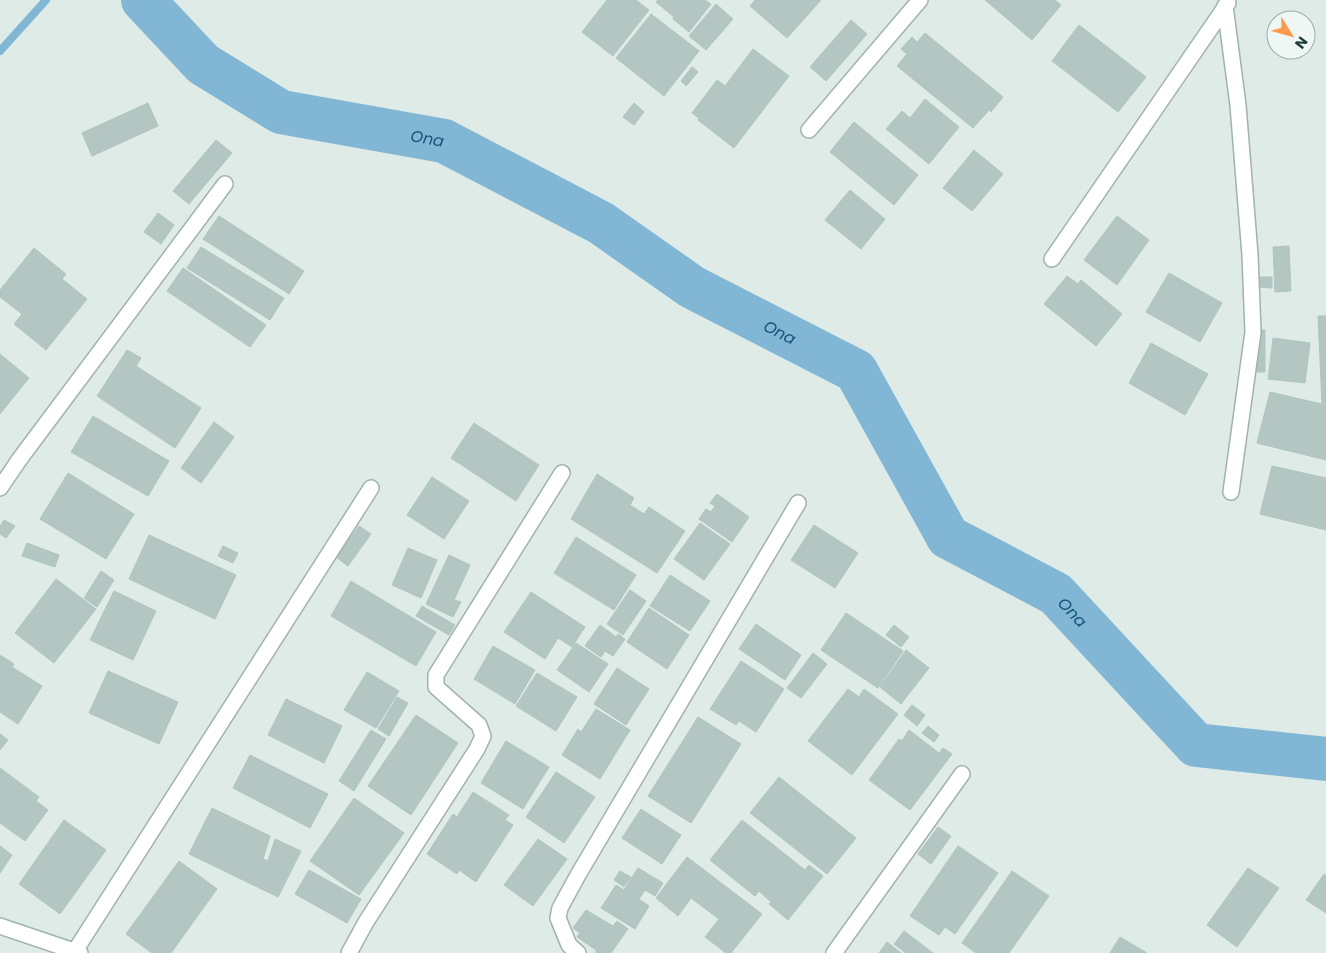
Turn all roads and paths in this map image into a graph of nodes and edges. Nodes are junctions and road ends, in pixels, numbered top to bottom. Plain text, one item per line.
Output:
1 (920, 0) edge
2 (1228, 3) edge
3 (809, 130) dead end
4 (225, 184) dead end
5 (1052, 259) dead end
6 (562, 473) dead end
7 (0, 488) edge
8 (371, 488) dead end
9 (1231, 492) dead end
10 (798, 502) dead end
11 (962, 774) dead end
12 (0, 926) edge
13 (78, 952) edge
14 (349, 953) edge
15 (578, 953) edge
16 (834, 953) edge

1 - 3 street
2 - 5 street
2 - 9 street
4 - 7 street
6 - 14 street
8 - 13 street
10 - 15 street
11 - 16 street
12 - 13 street

